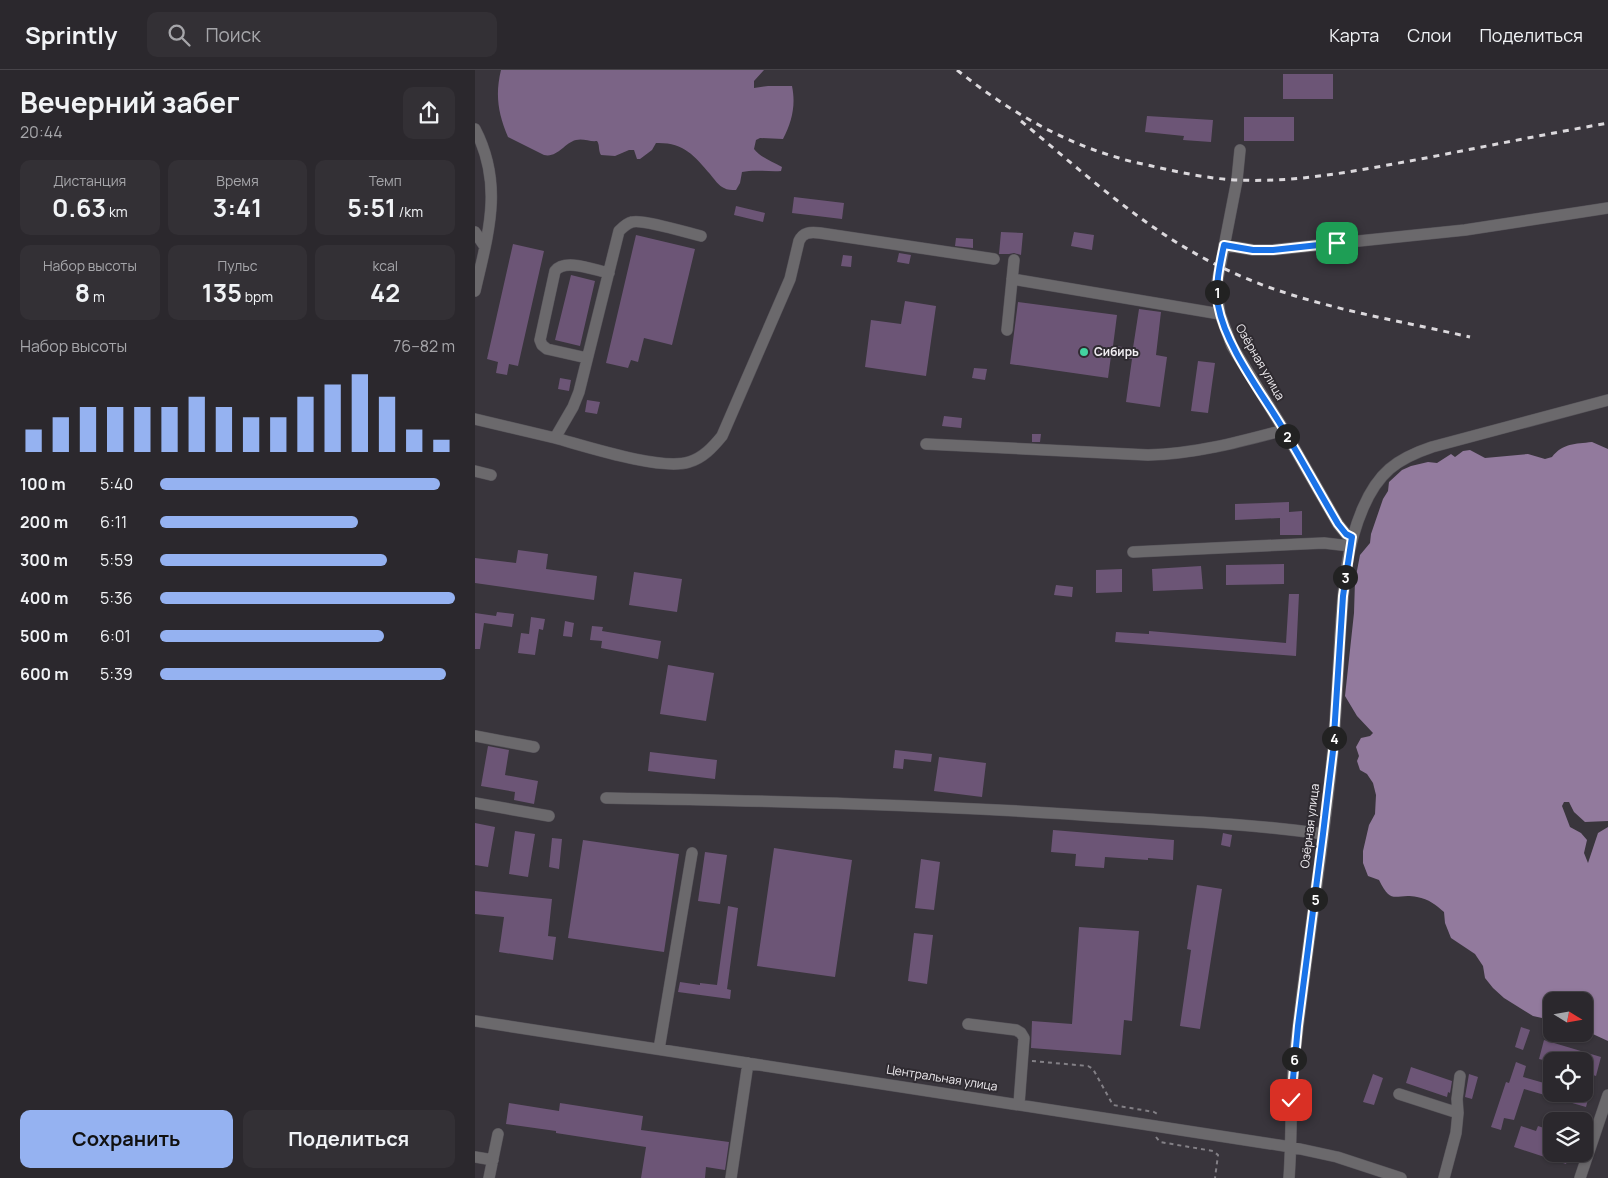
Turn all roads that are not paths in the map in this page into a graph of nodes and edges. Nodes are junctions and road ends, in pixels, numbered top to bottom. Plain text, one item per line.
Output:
1 (475, 129) edge
2 (1240, 150) dead end
3 (1608, 208) edge
4 (475, 232) edge
5 (701, 236) dead end
6 (486, 242) junction
7 (1224, 245) junction
8 (994, 259) dead end
9 (1014, 260) dead end
10 (609, 273) junction
11 (1012, 279) junction
12 (475, 291) edge
13 (1220, 314) junction
14 (1007, 330) dead end
15 (587, 358) junction
16 (1608, 400) edge
17 (475, 419) edge
18 (1284, 430) junction
19 (555, 438) junction
20 (927, 444) dead end
21 (475, 471) edge
22 (491, 475) dead end
23 (1351, 542) junction
24 (1133, 552) dead end
25 (475, 736) edge
26 (534, 747) dead end
27 (606, 798) dead end
28 (475, 803) edge
29 (549, 816) dead end
30 (1323, 834) junction
31 (692, 853) dead end
32 (475, 1021) edge
33 (968, 1024) dead end
34 (659, 1049) junction
35 (748, 1062) junction
36 (1460, 1076) dead end
37 (1399, 1094) dead end
38 (1608, 1095) edge
39 (1019, 1104) junction
40 (1458, 1113) junction
41 (497, 1134) dead end
42 (1291, 1147) junction
43 (475, 1157) edge
44 (493, 1160) junction
45 (489, 1178) edge
46 (731, 1178) edge
47 (1289, 1178) edge
48 (1401, 1178) edge
49 (1444, 1178) edge
50 (1581, 1178) edge

1 - 6 street
2 - 7 street, Озёрная улица
3 - 7 street
4 - 6 street
5 - 10 street
6 - 12 street
7 - 13 street, Озёрная улица
8 - 19 street
9 - 11 street
10 - 15 street
10 - 15 street
11 - 13 street
11 - 14 street
13 - 18 street, Озёрная улица
15 - 19 street
16 - 23 street, Озёрная улица
17 - 19 street
18 - 20 street
18 - 23 street, Озёрная улица
21 - 22 street
23 - 24 street
23 - 30 street, Озёрная улица
25 - 26 street
27 - 30 street
28 - 29 street
30 - 42 street, Озёрная улица
31 - 34 street
32 - 34 street, Центральная улица
33 - 39 street
34 - 35 street, Центральная улица
35 - 39 street, Центральная улица
35 - 46 street
36 - 40 street
37 - 40 street
38 - 50 street
39 - 42 street, Центральная улица
40 - 49 street
41 - 44 street
42 - 47 street, Озёрная улица
42 - 48 street, Центральная улица
43 - 44 street
44 - 45 street

